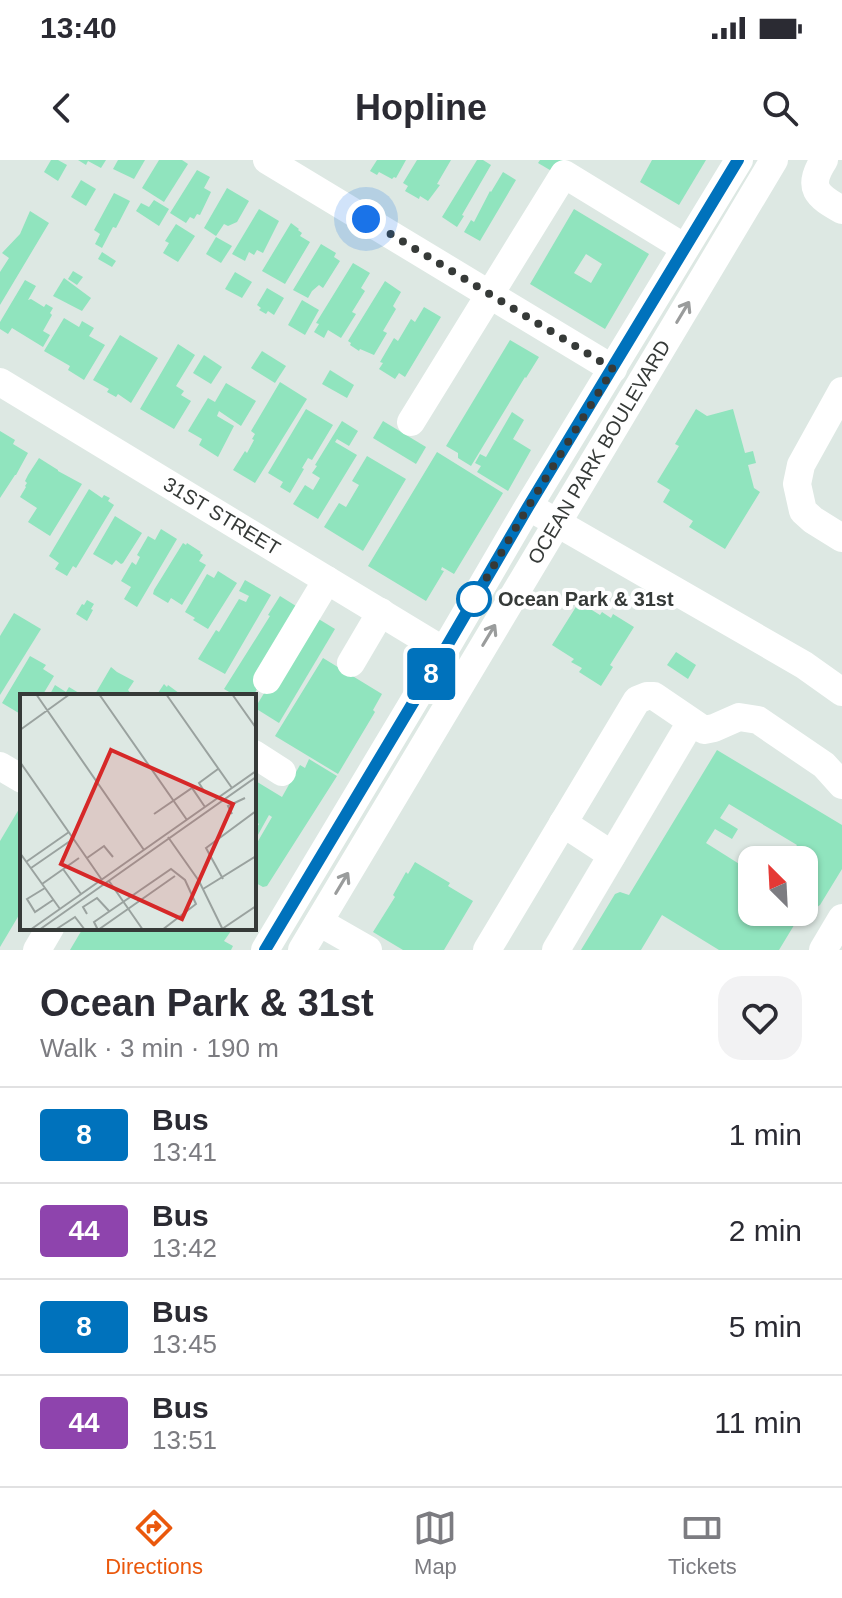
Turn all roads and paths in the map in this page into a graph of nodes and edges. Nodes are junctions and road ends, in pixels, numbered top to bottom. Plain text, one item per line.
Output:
1 (267, 160) edge
2 (739, 160) edge
3 (774, 160) edge
4 (824, 160) edge
5 (842, 210) edge
6 (685, 248) junction
7 (489, 294) junction
8 (613, 369) junction
9 (0, 382) edge
10 (842, 391) edge
11 (411, 422) dead end
12 (528, 507) junction
13 (556, 522) junction
14 (842, 538) edge
15 (327, 580) junction
16 (381, 612) junction
17 (444, 651) junction
18 (351, 663) dead end
19 (267, 680) dead end
20 (842, 692) edge
21 (691, 722) junction
22 (256, 755) edge
23 (282, 772) dead end
24 (842, 785) edge
25 (563, 823) junction
26 (612, 855) junction
27 (842, 918) edge
28 (319, 922) junction
29 (49, 930) edge
30 (265, 934) edge
31 (37, 950) edge
32 (302, 950) edge
33 (368, 950) edge
34 (487, 950) edge
35 (556, 950) edge
36 (823, 950) edge

1 - 7 street
2 - 6 street, OCEAN PARK BOULEVARD
13 -> 3 street, OCEAN PARK BOULEVARD
4 - 5 street
6 - 7 street
6 - 8 street, OCEAN PARK BOULEVARD
7 - 8 street
7 - 11 street
8 - 12 street, OCEAN PARK BOULEVARD
9 - 15 street, 31ST STREET
10 - 14 street
12 - 13 street
12 - 17 street, OCEAN PARK BOULEVARD
13 - 20 street
28 -> 13 street, OCEAN PARK BOULEVARD
15 - 16 street, 31ST STREET
15 - 19 street
16 - 17 street, 31ST STREET
16 - 18 street
17 - 30 street, OCEAN PARK BOULEVARD
21 - 24 street
21 - 25 street
21 - 26 street
22 - 23 street
25 - 26 street
25 - 34 street
26 - 35 street
27 - 36 street
28 - 32 street, OCEAN PARK BOULEVARD
28 - 33 street
29 - 31 street

